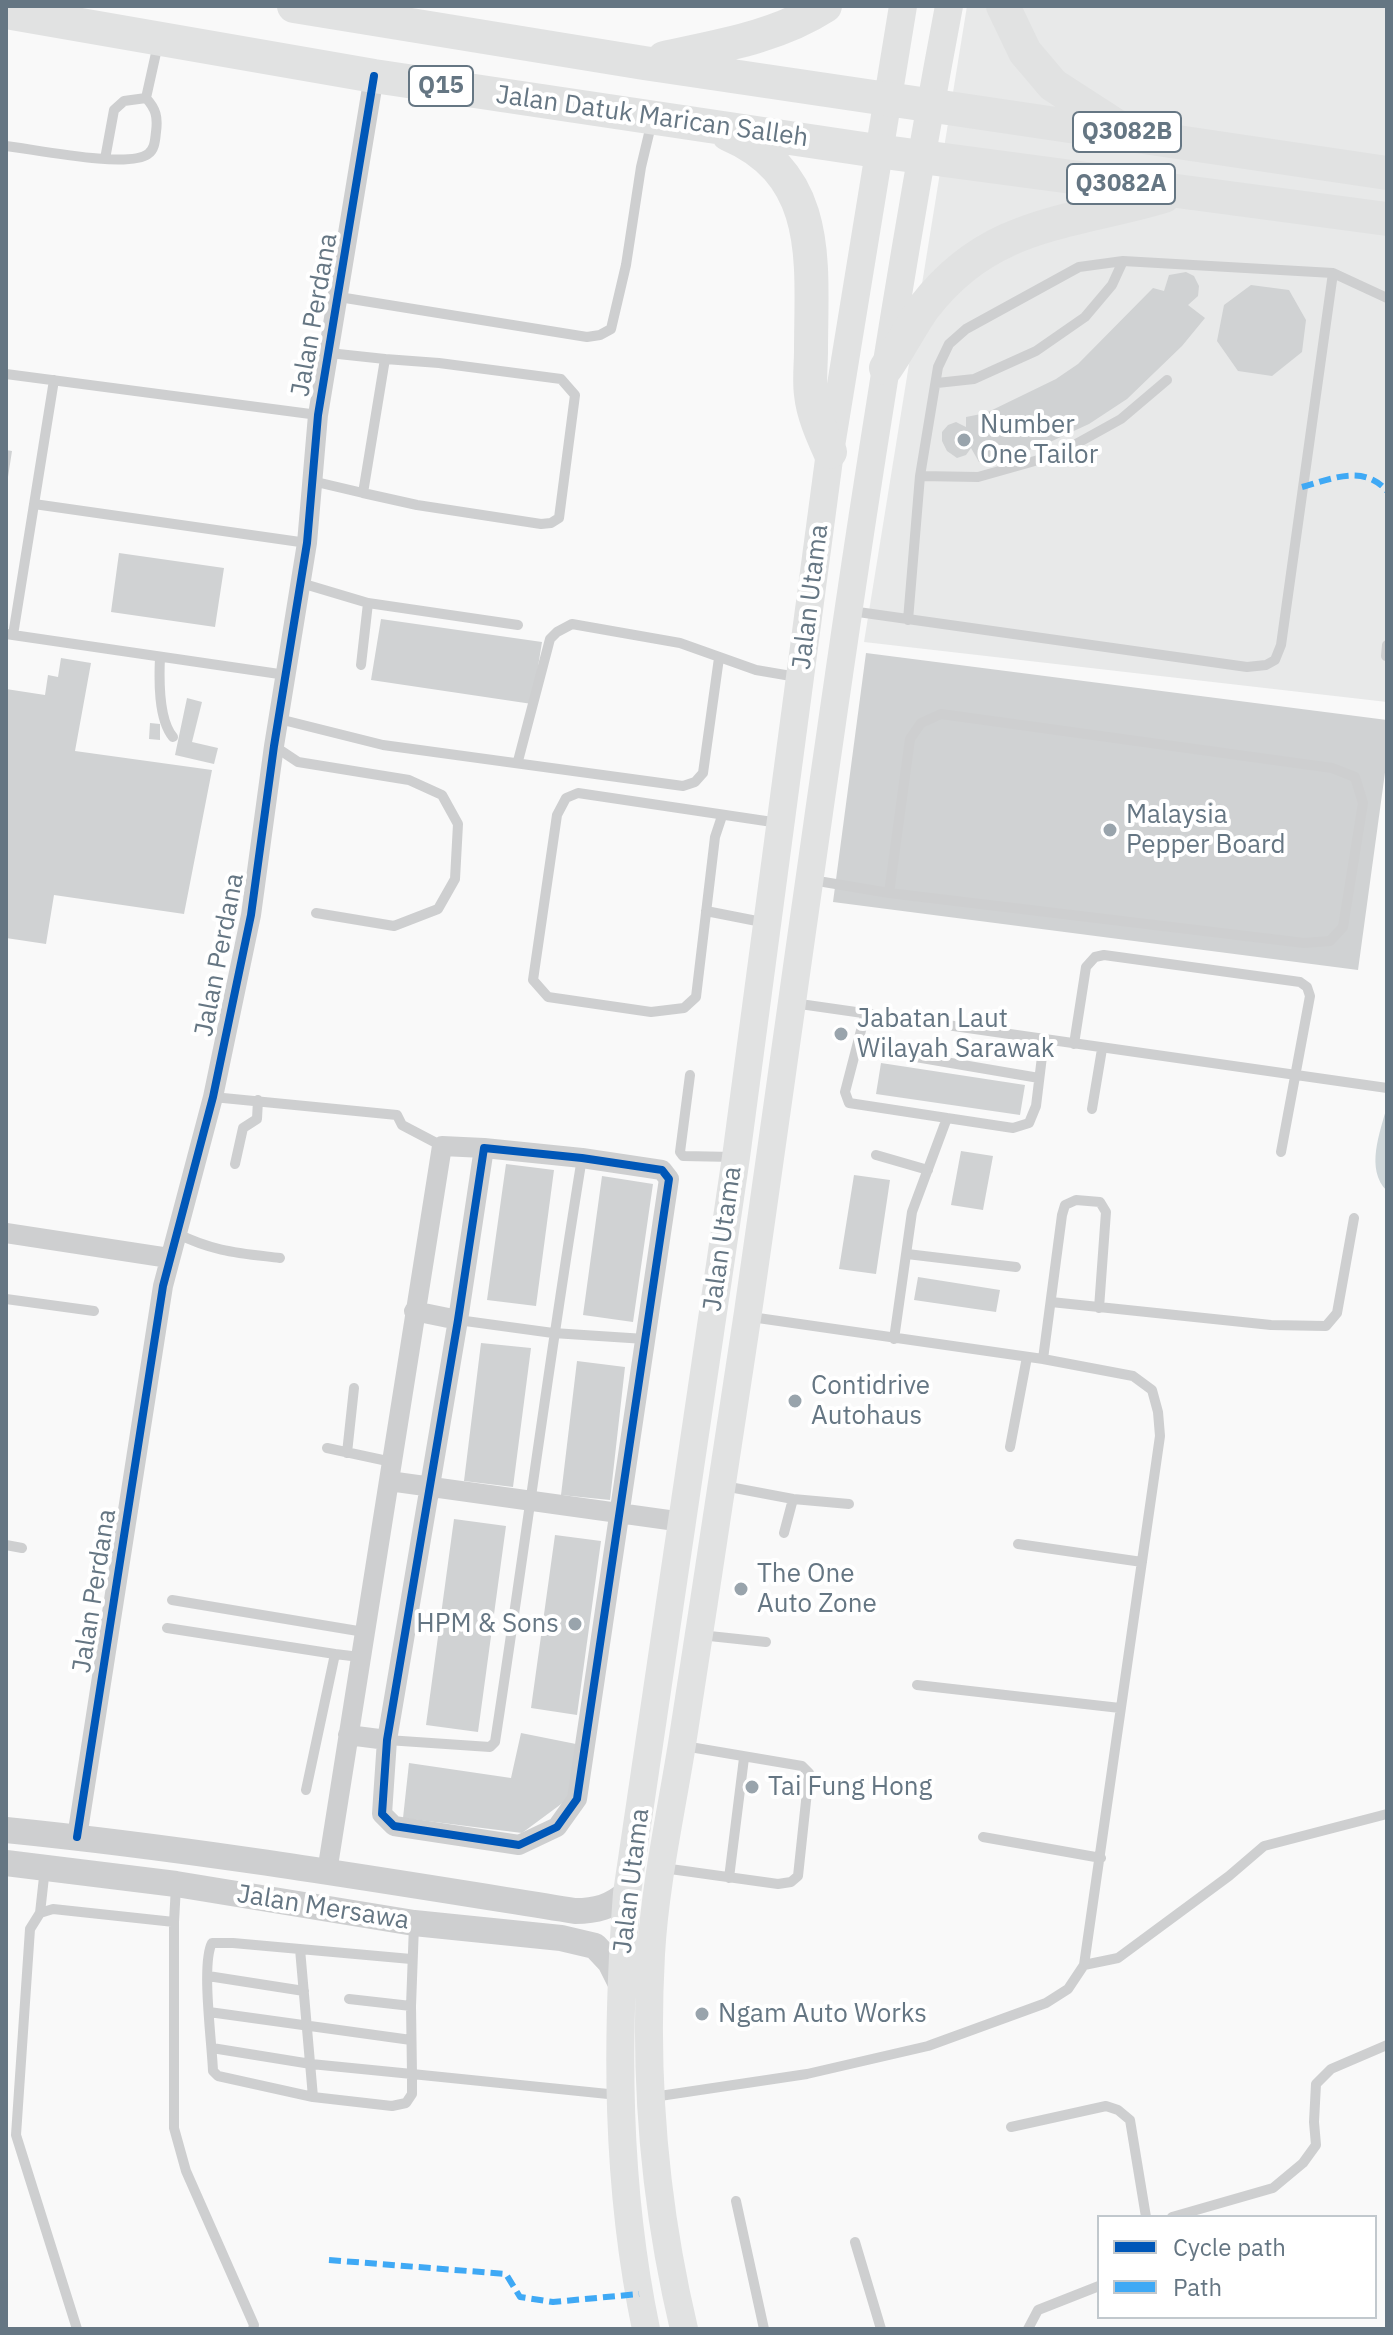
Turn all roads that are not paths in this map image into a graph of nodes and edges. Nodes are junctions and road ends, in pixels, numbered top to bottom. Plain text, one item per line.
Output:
1 (294, 6) edge
2 (825, 6) edge
3 (903, 6) edge
4 (949, 6) edge
5 (1003, 6) edge
6 (6, 12) edge
7 (160, 38) junction
8 (644, 63) junction
9 (374, 76) junction
10 (146, 98) junction
11 (887, 99) junction
12 (930, 106) junction
13 (653, 118) junction
14 (702, 123) junction
15 (1126, 132) junction
16 (6, 146) edge
17 (877, 151) junction
18 (920, 157) junction
19 (105, 159) junction
20 (1387, 173) edge
21 (1179, 192) junction
22 (1387, 219) edge
23 (1123, 261) junction
24 (1333, 273) junction
25 (339, 297) junction
26 (1387, 298) edge
27 (329, 353) junction
28 (385, 359) junction
29 (886, 368) junction
30 (6, 374) edge
31 (54, 380) junction
32 (1167, 380) dead end
33 (937, 383) junction
34 (318, 415) junction
35 (830, 452) junction
36 (920, 476) junction
37 (312, 481) junction
38 (363, 493) junction
39 (34, 504) junction
40 (307, 543) junction
41 (301, 583) junction
42 (368, 603) junction
43 (848, 611) junction
44 (908, 620) junction
45 (518, 625) dead end
46 (10, 634) edge
47 (160, 657) junction
48 (719, 658) junction
49 (361, 665) dead end
50 (286, 675) junction
51 (800, 677) junction
52 (279, 719) junction
53 (173, 737) dead end
54 (274, 746) junction
55 (518, 761) junction
56 (722, 816) junction
57 (781, 824) junction
58 (809, 880) junction
59 (889, 893) junction
60 (706, 911) junction
61 (316, 913) dead end
62 (767, 923) junction
63 (791, 1003) junction
64 (865, 1015) junction
65 (1044, 1040) junction
66 (1074, 1044) junction
67 (857, 1047) junction
68 (1102, 1049) junction
69 (690, 1075) dead end
70 (1294, 1076) junction
71 (1039, 1078) junction
72 (1387, 1088) edge
73 (213, 1097) junction
74 (258, 1100) junction
75 (1092, 1109) dead end
76 (947, 1118) junction
77 (442, 1146) junction
78 (484, 1148) junction
79 (1281, 1152) dead end
80 (876, 1155) dead end
81 (736, 1157) junction
82 (582, 1158) junction
83 (235, 1164) dead end
84 (928, 1170) junction
85 (1354, 1218) dead end
86 (6, 1233) edge
87 (176, 1233) junction
88 (907, 1254) junction
89 (169, 1258) junction
90 (280, 1258) dead end
91 (1016, 1267) dead end
92 (6, 1299) edge
93 (1051, 1302) junction
94 (1099, 1308) junction
95 (94, 1311) dead end
96 (414, 1311) junction
97 (748, 1316) junction
98 (458, 1320) junction
99 (553, 1333) junction
100 (645, 1339) junction
101 (894, 1339) junction
102 (1027, 1357) junction
103 (1043, 1359) junction
104 (354, 1388) dead end
105 (1010, 1447) dead end
106 (327, 1448) dead end
107 (347, 1453) junction
108 (390, 1472) junction
109 (430, 1485) junction
110 (722, 1485) junction
111 (793, 1499) junction
112 (531, 1502) junction
113 (849, 1504) dead end
114 (618, 1513) junction
115 (683, 1522) junction
116 (784, 1533) dead end
117 (1018, 1544) dead end
118 (6, 1545) edge
119 (22, 1548) dead end
120 (1142, 1562) junction
121 (172, 1600) dead end
122 (167, 1628) dead end
123 (364, 1632) junction
124 (699, 1635) junction
125 (766, 1642) dead end
126 (335, 1654) junction
127 (360, 1657) junction
128 (917, 1685) dead end
129 (1120, 1708) junction
130 (348, 1735) junction
131 (387, 1740) junction
132 (682, 1746) junction
133 (744, 1758) junction
134 (306, 1790) dead end
135 (1387, 1814) edge
136 (6, 1830) edge
137 (77, 1837) junction
138 (983, 1837) dead end
139 (1101, 1858) junction
140 (6, 1863) edge
141 (45, 1868) junction
142 (663, 1868) junction
143 (327, 1872) junction
144 (729, 1878) junction
145 (176, 1884) junction
146 (627, 1893) junction
147 (40, 1913) junction
148 (174, 1922) junction
149 (414, 1923) junction
150 (300, 1949) junction
151 (411, 1959) junction
152 (1084, 1965) junction
153 (208, 1976) junction
154 (620, 1982) junction
155 (304, 1991) junction
156 (349, 1999) dead end
157 (411, 2006) junction
158 (209, 2012) junction
159 (307, 2027) junction
160 (411, 2040) junction
161 (1387, 2045) edge
162 (212, 2048) junction
163 (311, 2064) junction
164 (412, 2074) junction
165 (619, 2096) junction
166 (313, 2097) junction
167 (651, 2097) junction
168 (1011, 2127) dead end
169 (736, 2201) dead end
170 (1146, 2215) edge
171 (1179, 2215) edge
172 (855, 2242) dead end
173 (1097, 2287) edge
174 (77, 2329) edge
175 (253, 2329) edge
176 (646, 2329) edge
177 (684, 2329) edge
178 (764, 2329) edge
179 (881, 2329) edge
180 (1028, 2329) edge

1 - 8 highway, Jalan Datuk Marican Salleh / Q15
2 - 8 highway
3 - 11 main road, Jalan Utama
4 - 12 main road, Jalan Utama
5 - 15 highway
6 - 7 highway, Jalan Datuk Marican Salleh / Q15
7 - 9 highway, Jalan Datuk Marican Salleh / Q15
7 - 10 lane
8 - 11 highway, Jalan Datuk Marican Salleh / Q15
9 - 13 highway, Jalan Datuk Marican Salleh / Q15
9 - 25 street, Jalan Perdana
10 - 19 lane
10 - 19 lane
11 - 12 highway, Jalan Datuk Marican Salleh / Q15
11 - 17 main road, Jalan Utama
12 - 15 highway, Q3082B
12 - 18 main road, Jalan Utama
13 - 14 highway, Jalan Datuk Marican Salleh / Q15
13 - 25 lane
14 - 17 highway, Jalan Datuk Marican Salleh / Q15
14 - 35 highway
15 - 20 highway, Q3082B
16 - 19 lane
17 - 18 highway, Jalan Datuk Marican Salleh / Q15
17 - 35 main road, Jalan Utama
18 - 21 highway, Q3082A
18 - 29 main road, Jalan Utama
21 - 22 highway, Q3082A
21 - 29 highway
23 - 24 lane
23 - 33 lane
23 - 33 lane
24 - 26 lane
24 - 44 lane
25 - 27 street, Jalan Perdana
27 - 28 lane
27 - 34 street, Jalan Perdana
28 - 38 lane
28 - 38 lane
29 - 43 main road, Jalan Utama
30 - 31 lane
31 - 34 lane
31 - 39 lane
32 - 36 lane
33 - 36 lane
34 - 37 street, Jalan Perdana
35 - 51 main road, Jalan Utama
36 - 44 lane
37 - 38 lane
37 - 40 street, Jalan Perdana
39 - 40 lane
39 - 46 lane
40 - 41 street, Jalan Perdana
41 - 42 lane
41 - 50 street, Jalan Perdana
42 - 45 lane
42 - 49 lane
43 - 44 lane
43 - 58 main road, Jalan Utama
46 - 47 lane
47 - 50 lane
47 - 53 lane
48 - 51 lane
48 - 55 lane
48 - 55 lane
50 - 52 street, Jalan Perdana
51 - 57 main road, Jalan Utama
52 - 54 street, Jalan Perdana
52 - 55 lane
54 - 61 lane
54 - 73 street, Jalan Perdana
56 - 57 lane
56 - 60 lane
56 - 60 lane
57 - 62 main road, Jalan Utama
58 - 59 lane
58 - 63 main road, Jalan Utama
59 - 59 lane
60 - 62 lane
62 - 81 main road, Jalan Utama
63 - 64 lane
63 - 97 main road, Jalan Utama
64 - 65 lane
64 - 67 lane
65 - 66 lane
65 - 71 lane
66 - 68 lane
66 - 70 lane
67 - 71 lane
67 - 76 lane
68 - 70 lane
68 - 75 lane
69 - 81 lane
70 - 72 lane
70 - 79 lane
71 - 76 lane
73 - 74 lane
73 - 87 street, Jalan Perdana
74 - 77 lane
74 - 83 lane
76 - 84 lane
77 - 78 street
77 - 96 street
78 - 82 street
78 - 98 street
80 - 84 lane
81 - 115 main road, Jalan Utama
82 - 99 lane
82 - 100 street
84 - 88 lane
85 - 94 lane
86 - 89 street
87 - 89 street, Jalan Perdana
87 - 90 lane
88 - 91 lane
88 - 101 lane
89 - 137 street, Jalan Perdana
92 - 95 lane
93 - 94 lane
93 - 94 lane
93 - 103 lane
96 - 98 street
96 - 108 street
97 - 101 lane
97 - 110 main road, Jalan Utama
98 - 99 lane
98 - 109 street
99 - 100 lane
99 - 112 lane
100 - 114 street
101 - 102 lane
102 - 103 lane
102 - 105 lane
103 - 120 lane
104 - 107 lane
106 - 107 lane
107 - 108 lane
108 - 109 street
108 - 123 street
109 - 112 street
109 - 131 street
110 - 111 lane
110 - 124 main road, Jalan Utama
111 - 113 lane
111 - 116 lane
112 - 114 street
112 - 131 lane
114 - 115 street
114 - 131 street
115 - 146 main road, Jalan Utama
117 - 120 lane
118 - 119 lane
120 - 129 lane
121 - 123 lane
122 - 126 lane
123 - 127 street
124 - 125 lane
124 - 132 main road, Jalan Utama
126 - 127 lane
126 - 134 lane
127 - 130 street
128 - 129 lane
129 - 139 lane
130 - 131 street
130 - 143 street
132 - 133 lane
132 - 142 main road, Jalan Utama
133 - 144 lane
133 - 144 lane
135 - 152 lane
136 - 137 street, Jalan Mersawa
137 - 143 street, Jalan Mersawa
138 - 139 lane
139 - 152 lane
140 - 141 street, Jalan Mersawa
141 - 145 street, Jalan Mersawa
141 - 147 lane
142 - 144 lane
142 - 167 main road, Jalan Utama
143 - 146 street, Jalan Mersawa
145 - 148 lane
145 - 149 street, Jalan Mersawa
146 - 154 main road, Jalan Utama
147 - 148 lane
147 - 174 lane
148 - 175 lane
149 - 151 lane
149 - 154 street, Jalan Mersawa
150 - 151 lane
150 - 153 lane
150 - 155 lane
151 - 157 lane
152 - 167 lane
153 - 155 lane
153 - 158 lane
154 - 165 main road, Jalan Utama
155 - 159 lane
156 - 157 lane
157 - 160 lane
158 - 159 lane
158 - 162 lane
159 - 160 lane
159 - 163 lane
160 - 164 lane
161 - 171 lane
162 - 163 lane
162 - 166 lane
163 - 164 lane
163 - 166 lane
164 - 165 lane
164 - 166 lane
165 - 176 main road, Jalan Utama
167 - 177 main road, Jalan Utama
168 - 170 lane
169 - 178 lane
172 - 179 lane
173 - 180 lane

